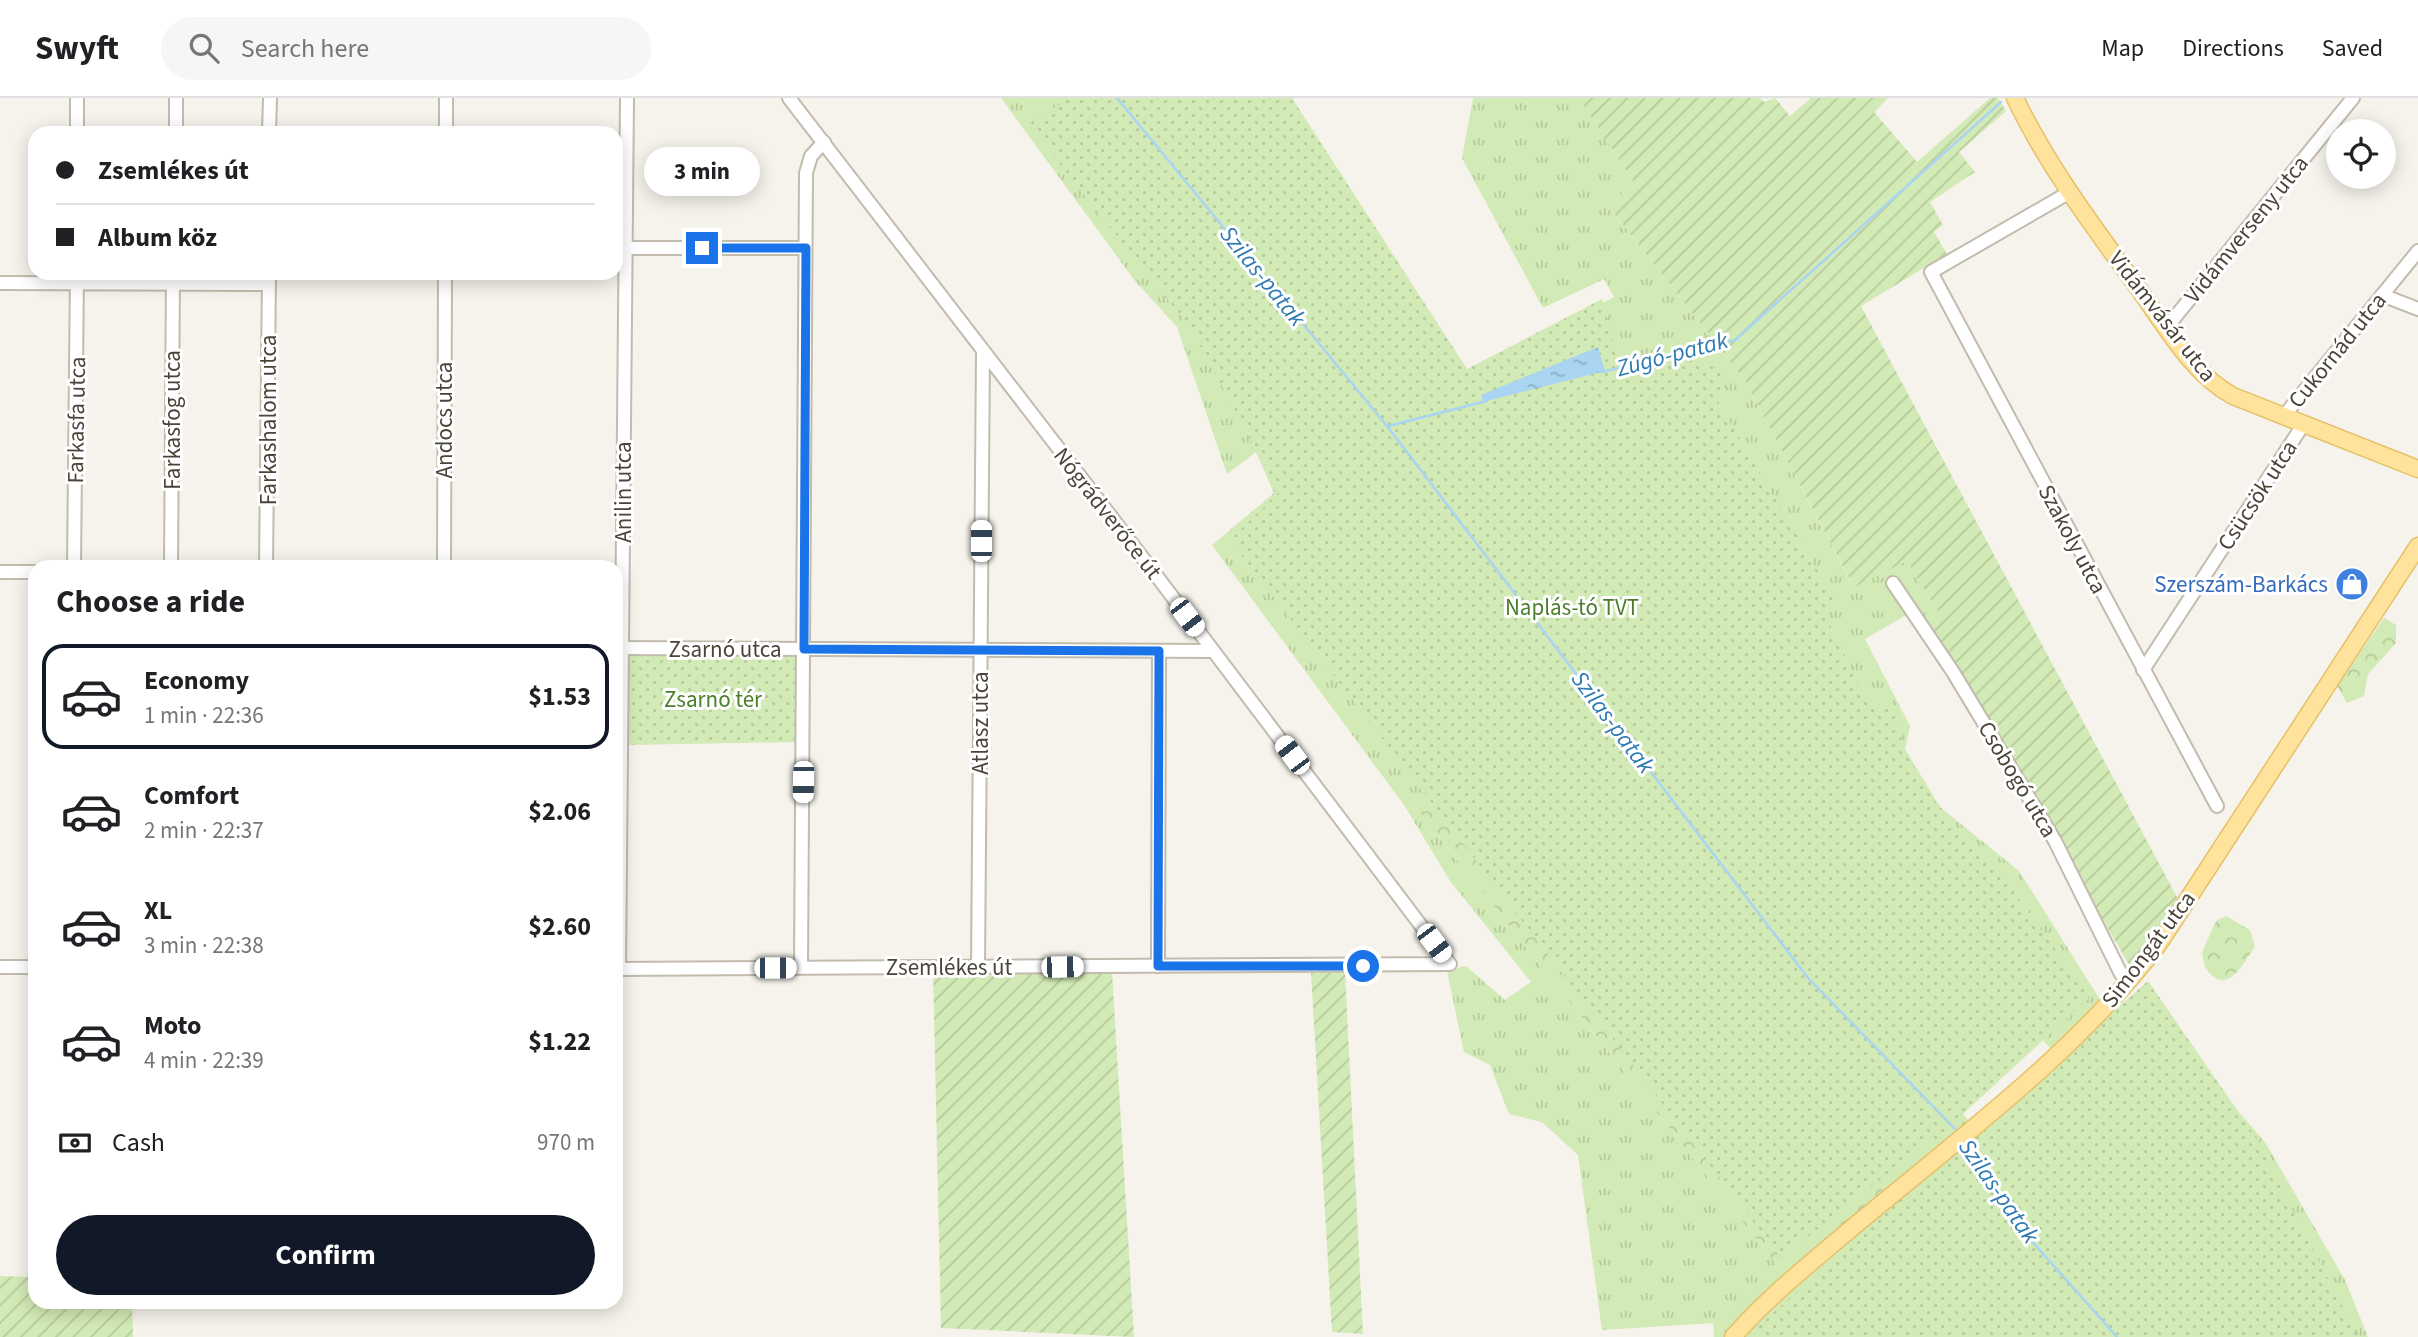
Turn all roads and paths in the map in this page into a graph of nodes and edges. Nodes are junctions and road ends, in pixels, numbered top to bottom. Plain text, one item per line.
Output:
1 (77, 98) edge
2 (176, 98) edge
3 (270, 98) edge
4 (446, 98) edge
5 (627, 98) edge
6 (789, 98) edge
7 (2015, 98) edge
8 (2353, 98) edge
9 (77, 126) edge
10 (176, 126) edge
11 (270, 126) edge
12 (446, 126) edge
13 (824, 142) junction
14 (623, 184) edge
15 (2070, 192) junction
16 (623, 248) edge
17 (806, 248) junction
18 (2418, 251) edge
19 (46, 280) edge
20 (77, 280) edge
21 (173, 280) edge
22 (269, 280) edge
23 (445, 280) edge
24 (620, 280) edge
25 (0, 283) edge
26 (2382, 295) junction
27 (2418, 309) edge
28 (2167, 327) junction
29 (983, 352) junction
30 (2283, 417) junction
31 (2303, 425) junction
32 (2418, 469) edge
33 (2418, 546) edge
34 (74, 560) edge
35 (171, 560) edge
36 (267, 560) edge
37 (444, 560) edge
38 (619, 560) edge
39 (0, 572) edge
40 (28, 572) edge
41 (1893, 583) dead end
42 (623, 648) edge
43 (804, 649) junction
44 (980, 650) junction
45 (1159, 651) junction
46 (1213, 651) junction
47 (2143, 670) junction
48 (2217, 806) dead end
49 (1450, 964) joint
50 (1158, 966) junction
51 (0, 967) edge
52 (28, 967) edge
53 (801, 967) junction
54 (978, 968) junction
55 (623, 969) edge
56 (2129, 982) junction
57 (1733, 1337) edge

1 - 9 street
2 - 10 street
3 - 11 street
4 - 12 street
5 - 14 street, Anilin utca
6 - 13 street, Nógrádverőce út
7 - 15 main road, Vidámvásár utca
8 - 28 street, Vidámverseny utca
13 - 17 street
13 - 29 street, Nógrádverőce út
15 - 28 main road, Vidámvásár utca
15 - 47 street, Szakoly utca
16 - 17 street
17 - 43 street
18 - 26 street, Cukornád utca
19 - 25 street
20 - 34 street, Farkasfa utca
21 - 35 street, Farkasfog utca
22 - 36 street, Farkashalom utca
23 - 37 street, Andocs utca
24 - 38 street, Anilin utca
26 - 27 street
26 - 30 street, Cukornád utca
28 - 30 main road, Vidámvásár utca
29 - 44 street, Atlasz utca
29 - 46 street, Nógrádverőce út
30 - 31 main road, Vidámvásár utca
31 - 32 main road, Vidámvásár utca
31 - 47 street, Csücsök utca
33 - 56 main road, Simongát utca
39 - 40 street
41 - 56 street, Csobogó utca
42 - 43 street, Zsarnó utca
43 - 44 street, Zsarnó utca
43 - 53 street
44 - 45 street, Zsarnó utca
44 - 54 street, Atlasz utca
45 - 46 street, Zsarnó utca
45 - 50 street
46 - 49 street, Nógrádverőce út
47 - 48 street, Szakoly utca
49 - 50 street, Zsemlékes út
50 - 54 street, Zsemlékes út
51 - 52 street
53 - 54 street, Zsemlékes út
53 - 55 street, Zsemlékes út
56 - 57 main road, Simongát utca

